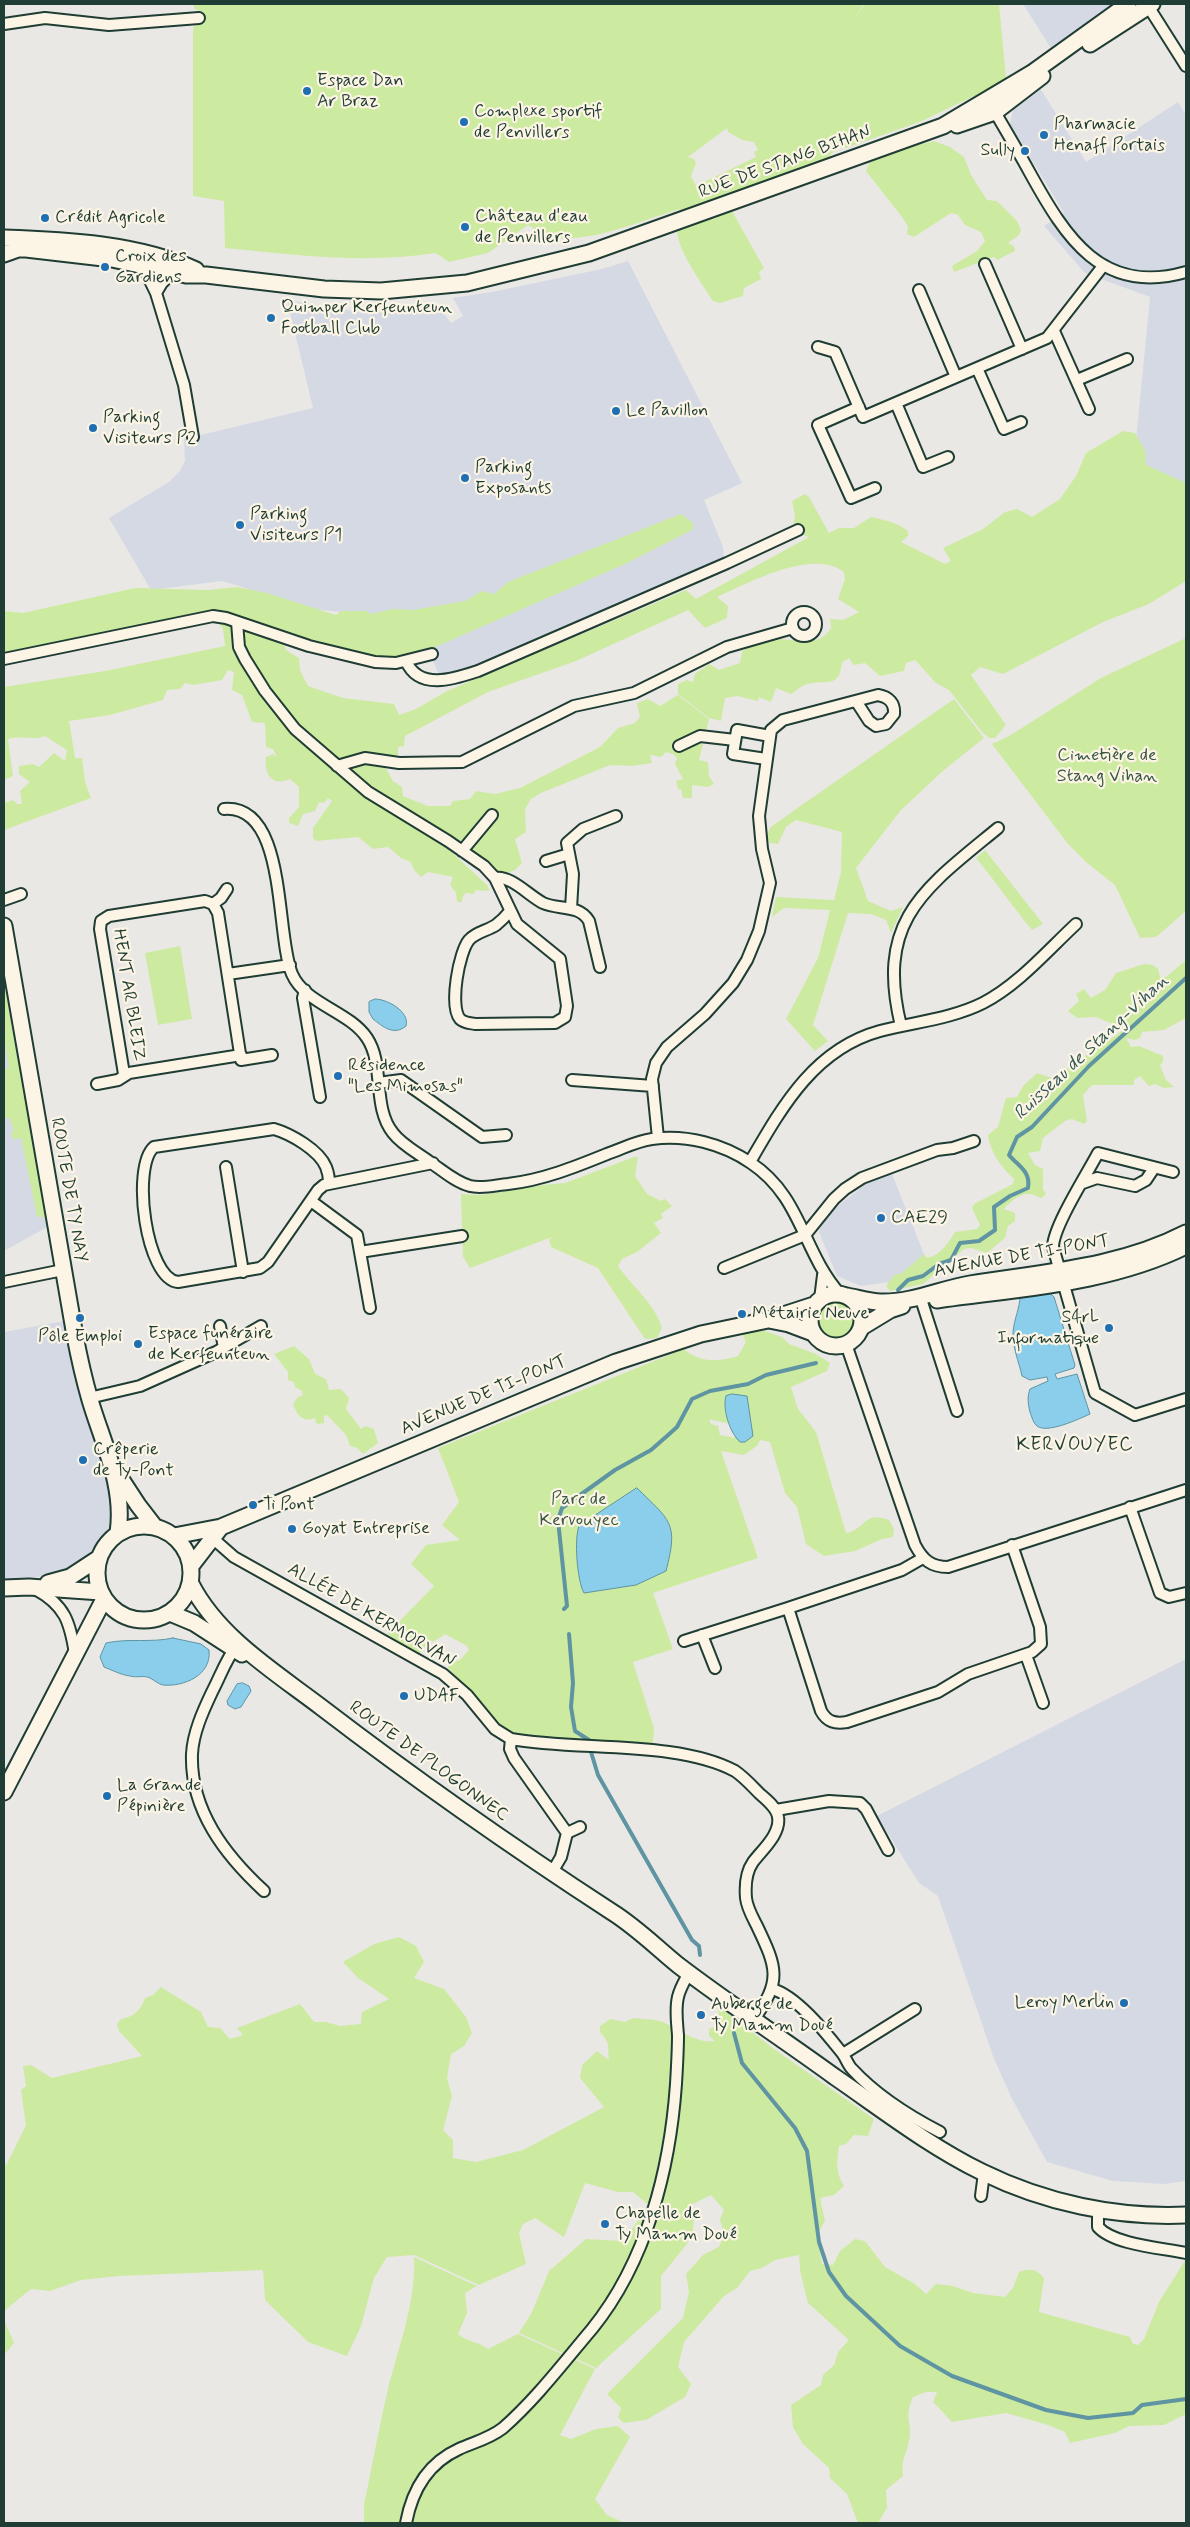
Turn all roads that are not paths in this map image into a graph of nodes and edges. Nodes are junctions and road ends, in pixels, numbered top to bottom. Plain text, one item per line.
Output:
1 (1128, 4) edge
2 (1146, 5) edge
3 (199, 18) dead end
4 (4, 24) edge
5 (1186, 66) edge
6 (992, 106) junction
7 (4, 238) edge
8 (68, 242) junction
9 (100, 250) junction
10 (4, 254) edge
11 (77, 255) junction
12 (141, 259) junction
13 (985, 264) dead end
14 (1103, 266) junction
15 (177, 269) junction
16 (1186, 272) edge
17 (918, 290) dead end
18 (156, 293) junction
19 (1054, 331) junction
20 (818, 346) dead end
21 (1022, 349) junction
22 (1127, 359) dead end
23 (977, 368) junction
24 (956, 377) junction
25 (1077, 380) junction
26 (896, 403) junction
27 (859, 407) junction
28 (1089, 408) dead end
29 (1021, 422) dead end
30 (193, 437) dead end
31 (948, 457) dead end
32 (875, 488) dead end
33 (798, 530) dead end
34 (237, 622) junction
35 (793, 628) dead end
36 (432, 654) dead end
37 (4, 660) edge
38 (406, 662) junction
39 (856, 701) dead end
40 (770, 736) junction
41 (735, 740) junction
42 (680, 746) dead end
43 (766, 759) junction
44 (337, 766) junction
45 (224, 809) dead end
46 (492, 816) dead end
47 (616, 816) dead end
48 (998, 828) dead end
49 (462, 851) junction
50 (569, 854) junction
51 (546, 861) dead end
52 (495, 878) junction
53 (227, 888) dead end
54 (21, 894) dead end
55 (4, 900) edge
56 (213, 904) junction
57 (570, 909) junction
58 (510, 911) junction
59 (1076, 924) dead end
60 (4, 926) edge
61 (290, 964) junction
62 (600, 967) dead end
63 (228, 974) junction
64 (305, 990) junction
65 (901, 1026) junction
66 (240, 1055) junction
67 (272, 1055) dead end
68 (124, 1074) junction
69 (572, 1080) dead end
70 (378, 1083) junction
71 (97, 1084) dead end
72 (653, 1086) junction
73 (320, 1097) dead end
74 (506, 1135) dead end
75 (658, 1138) junction
76 (974, 1141) dead end
77 (750, 1162) junction
78 (433, 1163) junction
79 (226, 1167) dead end
80 (1154, 1168) junction
81 (1173, 1172) dead end
82 (1083, 1182) junction
83 (329, 1184) junction
84 (311, 1201) junction
85 (1186, 1233) edge
86 (805, 1235) junction
87 (462, 1236) dead end
88 (1186, 1246) edge
89 (360, 1252) junction
90 (724, 1268) dead end
91 (63, 1270) junction
92 (243, 1272) junction
93 (823, 1275) junction
94 (1060, 1278) junction
95 (4, 1282) edge
96 (843, 1295) junction
97 (921, 1299) junction
98 (817, 1302) junction
99 (370, 1308) dead end
100 (768, 1320) junction
101 (220, 1326) dead end
102 (261, 1326) dead end
103 (862, 1327) junction
104 (813, 1333) junction
105 (846, 1344) junction
106 (224, 1348) junction
107 (89, 1398) junction
108 (1186, 1399) edge
109 (957, 1411) dead end
110 (109, 1457) junction
111 (1186, 1490) edge
112 (1130, 1507) junction
113 (155, 1527) junction
114 (212, 1532) junction
115 (118, 1533) junction
116 (174, 1536) junction
117 (1012, 1545) junction
118 (99, 1558) junction
119 (923, 1558) junction
120 (191, 1566) junction
121 (191, 1584) junction
122 (30, 1587) junction
123 (4, 1588) edge
124 (1186, 1593) edge
125 (102, 1595) junction
126 (788, 1608) junction
127 (120, 1613) junction
128 (170, 1613) junction
129 (88, 1633) junction
130 (702, 1635) junction
131 (684, 1641) dead end
132 (237, 1646) junction
133 (76, 1655) junction
134 (1026, 1655) junction
135 (715, 1668) dead end
136 (1042, 1703) dead end
137 (511, 1739) junction
138 (4, 1792) edge
139 (776, 1810) junction
140 (580, 1827) dead end
141 (567, 1833) junction
142 (888, 1850) dead end
143 (551, 1874) junction
144 (264, 1891) dead end
145 (689, 1973) junction
146 (772, 1989) junction
147 (915, 2009) dead end
148 (754, 2019) junction
149 (843, 2054) junction
150 (940, 2132) dead end
151 (984, 2173) junction
152 (981, 2196) dead end
153 (1098, 2210) junction
154 (1186, 2215) edge
155 (1186, 2253) edge
156 (406, 2523) edge

1 - 6 street, RUE DE STANG BIHAN
2 - 5 street
2 - 6 street, RUE DE STANG BIHAN
3 - 4 street
6 - 14 street
6 - 15 street, RUE DE STANG BIHAN
7 - 8 street, RUE DE STANG BIHAN
8 - 9 street, RUE DE STANG BIHAN
8 - 11 street
9 - 11 street, RUE DE STANG BIHAN
9 - 12 street, RUE DE STANG BIHAN
10 - 11 street, RUE DE STANG BIHAN
12 - 15 street, RUE DE STANG BIHAN
12 - 18 street
13 - 21 street
14 - 16 street
14 - 19 street
15 - 18 street
17 - 24 street
18 - 30 street
19 - 21 street
19 - 25 street
20 - 27 street
21 - 23 street
22 - 25 street
23 - 24 street
23 - 29 street
24 - 26 street
25 - 28 street
26 - 27 street
26 - 31 street
27 - 32 street
33 - 38 street
34 - 37 street
34 - 38 street
34 - 44 street
35 - 44 street
36 - 38 street
39 - 40 street
40 - 41 street
40 - 43 street
41 - 42 street
41 - 43 street
43 - 72 street
44 - 49 street
45 - 61 street
46 - 49 street
47 - 50 street
48 - 65 street
49 - 52 street
50 - 51 street
50 - 57 street
52 - 57 street
52 - 58 street
53 - 56 street
54 - 55 street
56 - 63 street
56 - 68 street, HENT AR BLEIZ
57 - 62 street
58 - 58 street
59 - 65 street
60 - 91 street, ROUTE DE TY NAY
61 - 63 street
61 - 64 street
63 - 66 street
64 - 70 street
64 - 73 street
65 - 77 street
66 - 67 street, HENT AR BLEIZ
66 - 68 street, HENT AR BLEIZ
68 - 71 street, HENT AR BLEIZ
69 - 72 street
70 - 74 street
70 - 78 street
72 - 75 street
75 - 77 street
75 - 78 street
76 - 86 street
77 - 86 street
78 - 83 street
79 - 92 street
80 - 81 street
80 - 82 street
80 - 82 street
82 - 94 street
83 - 84 street
83 - 92 street
84 - 89 street
84 - 92 street
85 - 94 street, AVENUE DE TI-PONT
86 - 90 street
86 - 93 street
87 - 89 street
88 - 94 street, AVENUE DE TI-PONT
89 - 99 street
91 - 95 street
91 - 107 street, ROUTE DE TY NAY
93 - 96 street
93 - 98 street
94 - 97 street, AVENUE DE TI-PONT
94 - 108 street
96 - 97 street, AVENUE DE TI-PONT
96 - 98 street
96 - 103 street
97 - 103 street, AVENUE DE TI-PONT
97 - 109 street, AVENUE DE TI-PONT
98 - 100 street, AVENUE DE TI-PONT
98 - 104 street
100 - 104 street, AVENUE DE TI-PONT
100 - 114 street, AVENUE DE TI-PONT
101 - 106 street
102 - 106 street
103 - 105 street
104 - 105 street
105 - 119 street
106 - 107 street
107 - 110 street, ROUTE DE TY NAY
110 - 113 street, ROUTE DE TY NAY
110 - 115 street, ROUTE DE TY NAY
111 - 112 street
112 - 117 street
112 - 124 street
113 - 115 street
113 - 116 street
114 - 116 street, AVENUE DE TI-PONT
114 - 120 street
114 - 137 street, ALLÉE DE KERMORVAN
115 - 118 street
116 - 120 street
117 - 119 street
117 - 134 street
118 - 122 street
118 - 125 street
119 - 126 street
120 - 121 street
121 - 128 street
121 - 132 street, ROUTE DE PLOGONNEC
122 - 123 street
122 - 125 street
122 - 133 street
125 - 127 street
125 - 129 street
126 - 130 street
126 - 134 street
127 - 128 street
127 - 129 street
128 - 132 street, ROUTE DE PLOGONNEC
129 - 133 street
130 - 131 street
130 - 135 street
132 - 143 street, ROUTE DE PLOGONNEC
132 - 144 street
133 - 138 street
134 - 136 street
137 - 139 street
137 - 141 street
139 - 142 street
139 - 146 street
140 - 141 street
141 - 143 street
143 - 145 street, ROUTE DE PLOGONNEC
145 - 148 street, ROUTE DE PLOGONNEC
145 - 156 street
146 - 148 street
146 - 149 street
147 - 149 street
148 - 151 street, ROUTE DE PLOGONNEC
149 - 150 street
151 - 152 street
151 - 153 street, ROUTE DE PLOGONNEC
153 - 154 street, ROUTE DE PLOGONNEC
153 - 155 street

